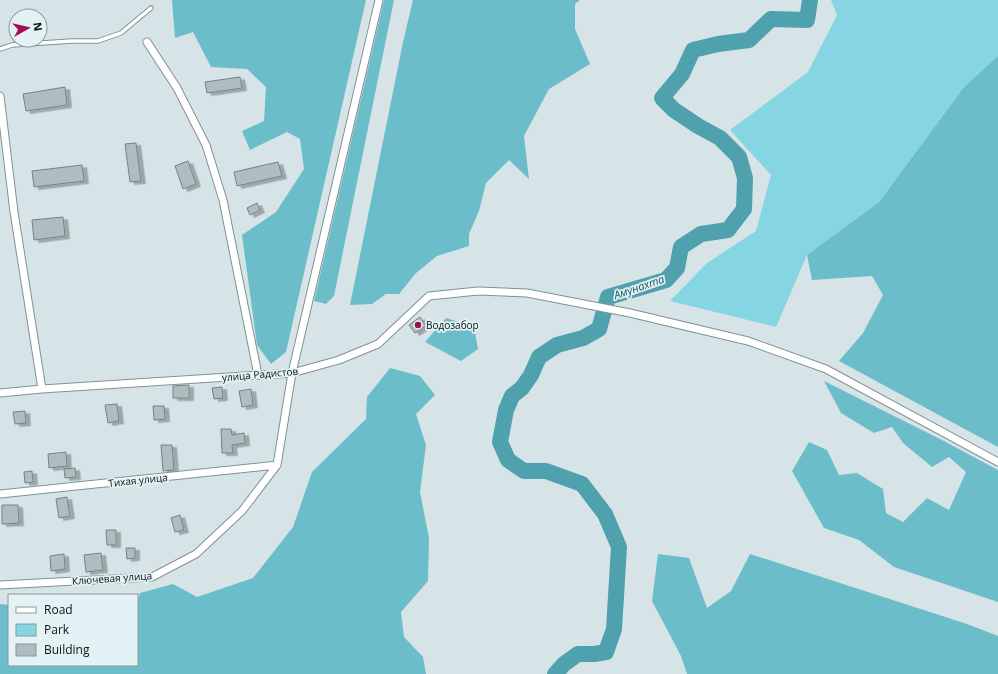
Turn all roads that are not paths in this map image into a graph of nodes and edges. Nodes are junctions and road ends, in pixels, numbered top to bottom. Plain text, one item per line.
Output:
1 (378, 0) edge
2 (151, 8) dead end
3 (147, 42) dead end
4 (0, 49) edge
5 (0, 96) edge
6 (292, 373) junction
7 (258, 375) junction
8 (42, 389) junction
9 (0, 393) edge
10 (998, 462) edge
11 (277, 466) junction
12 (0, 494) edge
13 (0, 585) edge

1 - 6 street, Ключевая улица
2 - 4 lane
3 - 7 street
5 - 8 street
6 - 7 street, улица Радистов
6 - 10 street, улица Радистов
6 - 11 street, Ключевая улица
7 - 8 street, улица Радистов
8 - 9 street, улица Радистов
11 - 12 street, Тихая улица
11 - 13 street, Ключевая улица

